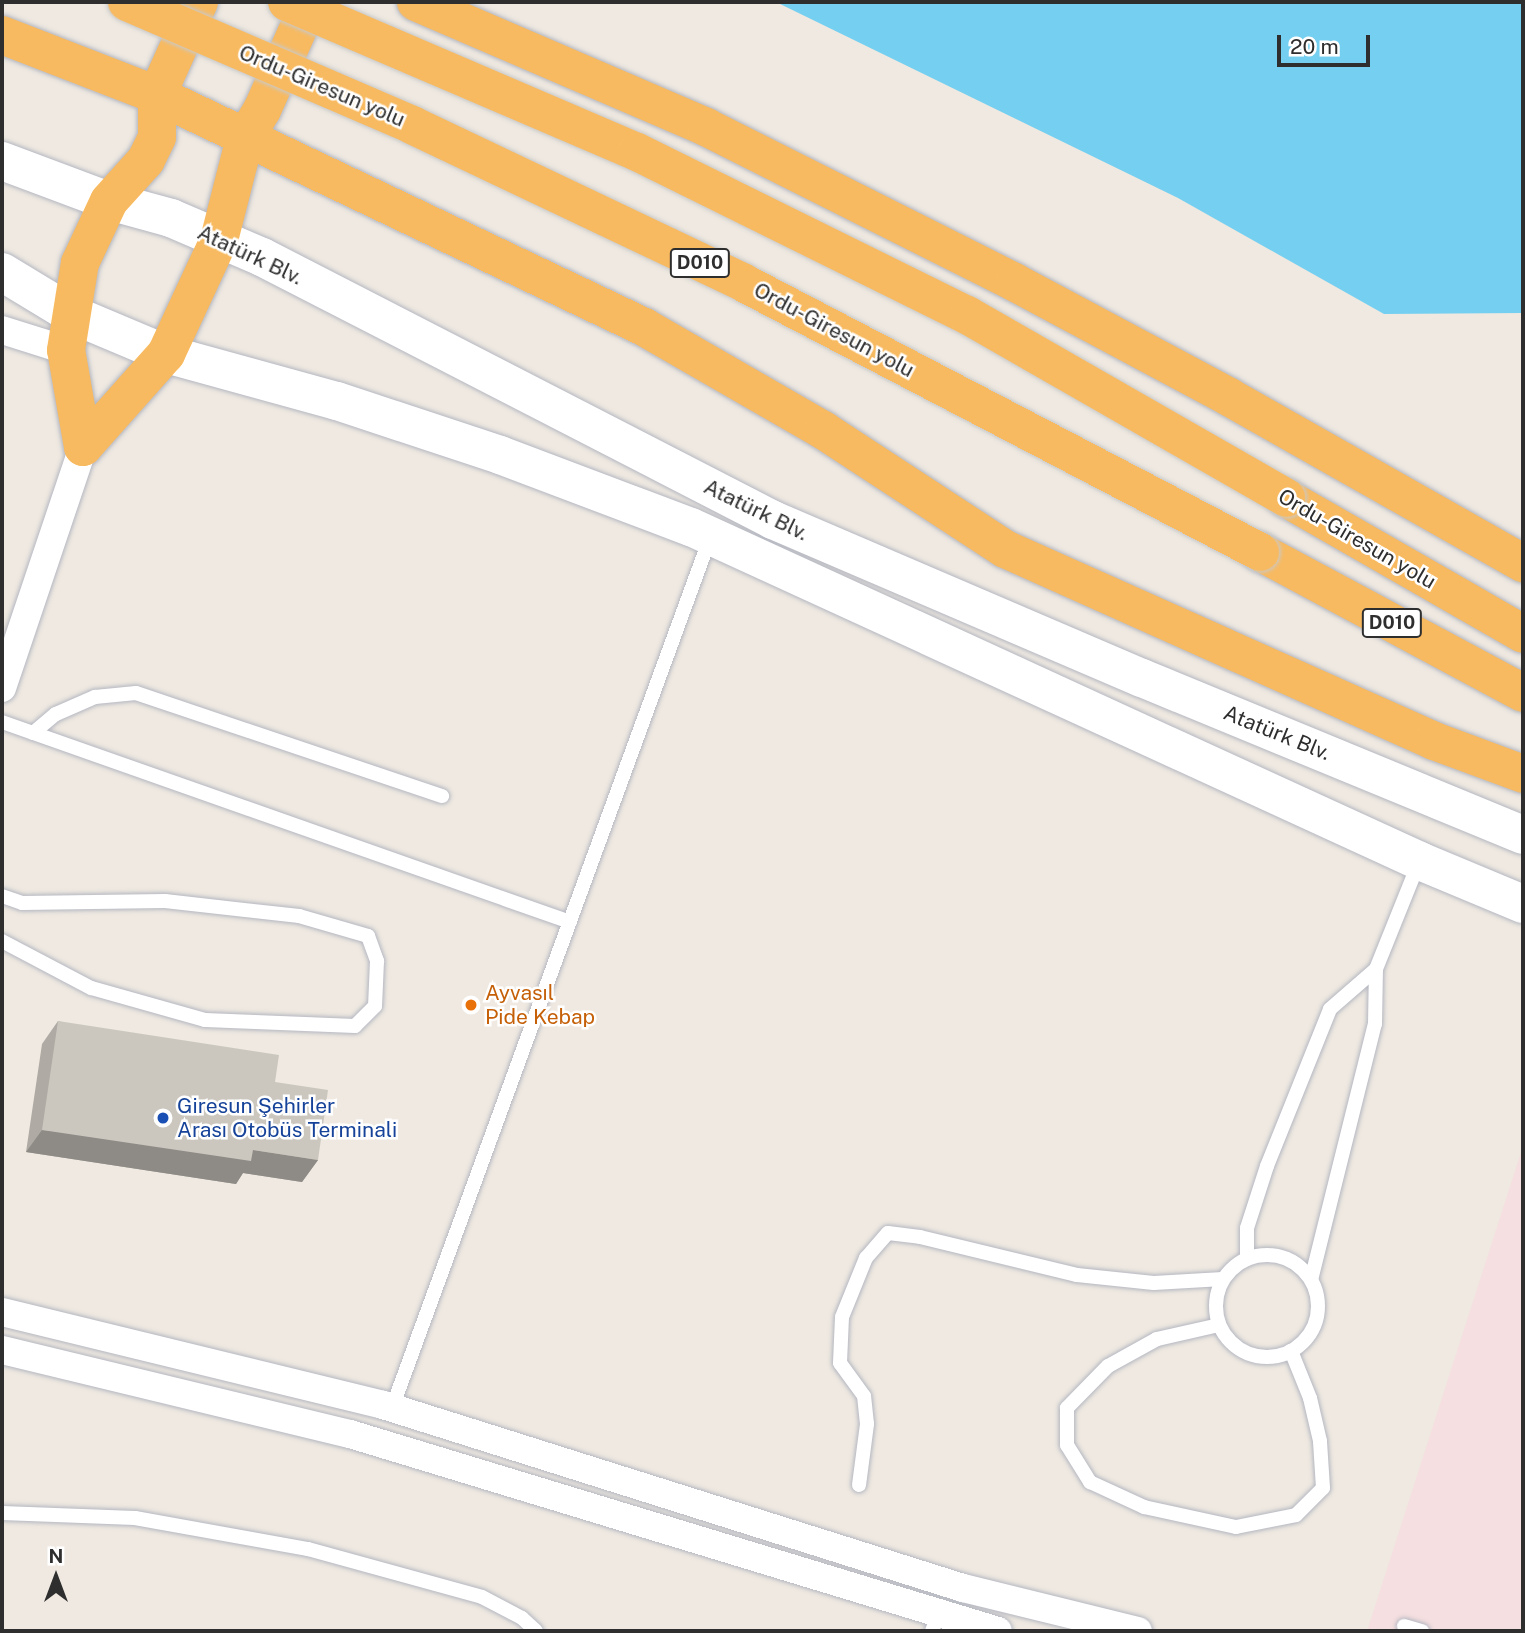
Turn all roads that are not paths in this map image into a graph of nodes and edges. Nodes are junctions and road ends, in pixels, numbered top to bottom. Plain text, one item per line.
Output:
1 (127, 2) edge
2 (199, 2) edge
3 (287, 2) edge
4 (310, 2) edge
5 (415, 2) edge
6 (2, 35) edge
7 (157, 96) junction
8 (245, 138) junction
9 (2, 162) edge
10 (109, 201) junction
11 (219, 240) junction
12 (2, 272) edge
13 (2, 330) edge
14 (68, 332) junction
15 (166, 354) junction
16 (83, 447) junction
17 (711, 536) junction
18 (1523, 563) edge
19 (1523, 634) edge
20 (2, 688) edge
21 (1523, 693) edge
22 (2, 722) edge
23 (33, 733) junction
24 (1523, 774) edge
25 (442, 796) dead end
26 (1523, 835) edge
27 (1420, 860) junction
28 (2, 896) edge
29 (1523, 904) edge
30 (570, 922) junction
31 (2, 941) edge
32 (1376, 969) junction
33 (1247, 1259) junction
34 (1223, 1279) junction
35 (1311, 1279) junction
36 (2, 1312) edge
37 (1219, 1325) junction
38 (2, 1350) edge
39 (1291, 1351) junction
40 (392, 1408) junction
41 (859, 1485) dead end
42 (2, 1513) edge
43 (936, 1622) edge
44 (1404, 1626) dead end
45 (536, 1631) edge
46 (998, 1631) edge
47 (1139, 1631) edge
48 (1422, 1631) edge

1 - 21 highway, Ordu-Giresun yolu / D010, bridge
2 - 7 highway
3 - 19 highway, Ordu-Giresun yolu / D010, bridge
4 - 8 highway
5 - 18 highway
6 - 7 highway
7 - 8 highway
7 - 10 highway
8 - 11 highway
8 - 24 highway
9 - 10 main road, Atatürk Blv.
10 - 11 main road, Atatürk Blv.
10 - 14 highway
11 - 15 highway
11 - 26 main road, Atatürk Blv.
12 - 14 main road, Atatürk Blv.
13 - 14 street
14 - 15 main road, Atatürk Blv.
14 - 16 highway
15 - 16 highway
15 - 17 main road, Atatürk Blv.
16 - 20 street
17 - 27 main road, Atatürk Blv.
17 - 30 lane
22 - 23 lane
23 - 25 lane
23 - 30 lane
27 - 29 main road, Atatürk Blv.
27 - 32 lane
28 - 31 lane
30 - 40 lane
32 - 33 lane
32 - 35 lane
33 - 34 lane
33 - 35 lane
34 - 37 lane
34 - 41 lane
35 - 39 lane
36 - 40 street
37 - 39 lane
37 - 39 lane
38 - 43 street
40 - 47 street
42 - 45 lane
43 - 46 street
44 - 48 lane

